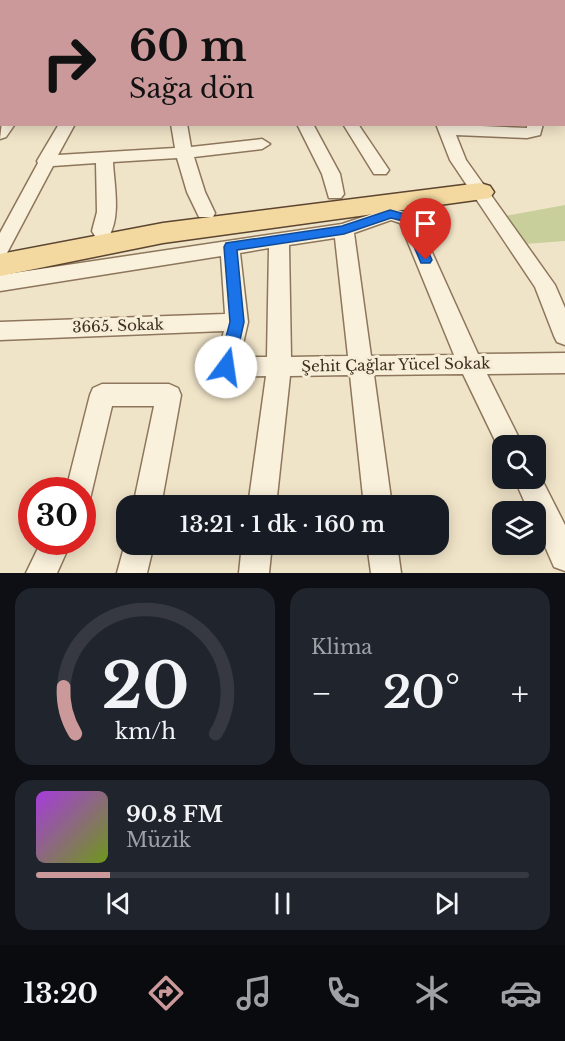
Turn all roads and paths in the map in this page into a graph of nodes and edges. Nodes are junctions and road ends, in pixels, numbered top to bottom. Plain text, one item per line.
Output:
1 (66, 126) edge
2 (179, 126) edge
3 (306, 126) edge
4 (351, 126) edge
5 (535, 126) edge
6 (444, 127) edge
7 (262, 144) dead end
8 (183, 153) junction
9 (105, 158) junction
10 (45, 161) junction
11 (380, 170) dead end
12 (469, 176) junction
13 (335, 194) junction
14 (206, 213) junction
15 (344, 230) junction
16 (102, 231) junction
17 (279, 240) junction
18 (230, 247) junction
19 (0, 249) edge
20 (0, 265) edge
21 (0, 283) edge
22 (237, 322) junction
23 (0, 331) edge
24 (565, 336) edge
25 (565, 363) edge
26 (470, 364) junction
27 (362, 366) junction
28 (279, 367) junction
29 (505, 435) edge
30 (83, 477) edge
31 (532, 489) edge
32 (149, 495) edge
33 (263, 495) edge
34 (377, 495) edge
35 (50, 555) edge
36 (136, 555) edge
37 (256, 555) edge
38 (384, 555) edge
39 (565, 556) edge
40 (41, 573) edge
41 (132, 573) edge
42 (254, 573) edge
43 (386, 573) edge

1 - 10 street
2 - 8 street
3 - 13 street
4 - 11 street
5 - 6 street
6 - 12 street
7 - 8 street
8 - 9 street
8 - 14 street
9 - 10 street
9 - 16 street
10 - 19 street
12 - 13 main road
12 - 20 main road
12 - 24 street
13 - 14 main road
14 - 16 main road
15 - 17 street
15 - 26 street
15 - 27 street
16 - 19 main road
17 - 18 street
17 - 28 street
18 - 21 street
18 - 22 street
22 - 23 street, 3665. Sokak
22 - 28 street, Şehit Çağlar Yücel Sokak
25 - 26 street, Şehit Çağlar Yücel Sokak
26 - 27 street, Şehit Çağlar Yücel Sokak
26 - 29 street
27 - 28 street, Şehit Çağlar Yücel Sokak
27 - 34 street
28 - 33 street
30 - 32 street
31 - 39 street
35 - 40 street
36 - 41 street
37 - 42 street
38 - 43 street

